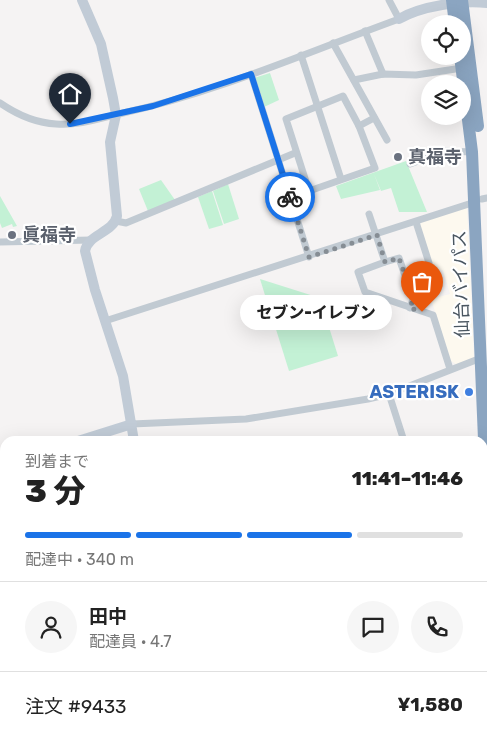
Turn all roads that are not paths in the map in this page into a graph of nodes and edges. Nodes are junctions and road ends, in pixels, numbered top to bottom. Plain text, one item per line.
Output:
1 (82, 0) edge
2 (390, 0) edge
3 (457, 1) edge
4 (487, 3) edge
5 (456, 15) edge
6 (400, 19) junction
7 (365, 31) junction
8 (333, 43) junction
9 (301, 55) junction
10 (451, 65) edge
11 (461, 65) edge
12 (251, 74) junction
13 (383, 74) junction
14 (354, 80) junction
15 (0, 103) edge
16 (317, 106) junction
17 (116, 115) junction
18 (482, 117) edge
19 (374, 118) junction
20 (359, 126) junction
21 (387, 140) dead end
22 (472, 152) junction
23 (295, 153) junction
24 (279, 159) junction
25 (410, 164) dead end
26 (341, 179) junction
27 (481, 200) edge
28 (369, 214) dead end
29 (116, 221) junction
30 (416, 222) junction
31 (377, 235) junction
32 (91, 240) junction
33 (0, 242) edge
34 (309, 257) junction
35 (385, 262) junction
36 (429, 263) dead end
37 (487, 304) edge
38 (410, 308) junction
39 (105, 321) junction
40 (481, 358) junction
41 (450, 370) junction
42 (389, 394) junction
43 (132, 424) junction
44 (94, 436) edge
45 (133, 436) edge
46 (402, 436) edge
47 (484, 436) edge

1 - 17 street
2 - 6 street
3 - 4 street
3 - 5 highway
3 - 6 street
3 - 18 highway, 仙台バイパス
6 - 7 street
7 - 8 street
7 - 13 street
8 - 9 street
8 - 14 street
9 - 12 street
9 - 16 street
10 - 13 street
11 - 22 highway, 仙台バイパス
12 - 17 street
12 - 24 street
13 - 14 street
14 - 19 street
15 - 17 street
16 - 20 street
16 - 23 street
16 - 26 street
17 - 29 street
18 - 27 highway, 仙台バイパス
19 - 20 street
19 - 21 street
20 - 26 street
22 - 25 street
22 - 27 highway, 仙台バイパス
23 - 24 street
23 - 26 street
24 - 29 street
24 - 34 street
27 - 30 street
27 - 37 highway, 仙台バイパス
27 - 40 highway, 仙台バイパス
28 - 31 street
29 - 32 street
30 - 31 street
30 - 36 street
31 - 34 street
31 - 35 street
32 - 33 street
32 - 39 street
34 - 39 street
35 - 38 street
35 - 38 street
38 - 41 street
39 - 43 street
40 - 41 street
40 - 47 highway, 仙台バイパス
41 - 42 street
42 - 43 street
42 - 46 street
43 - 44 street
43 - 45 street

